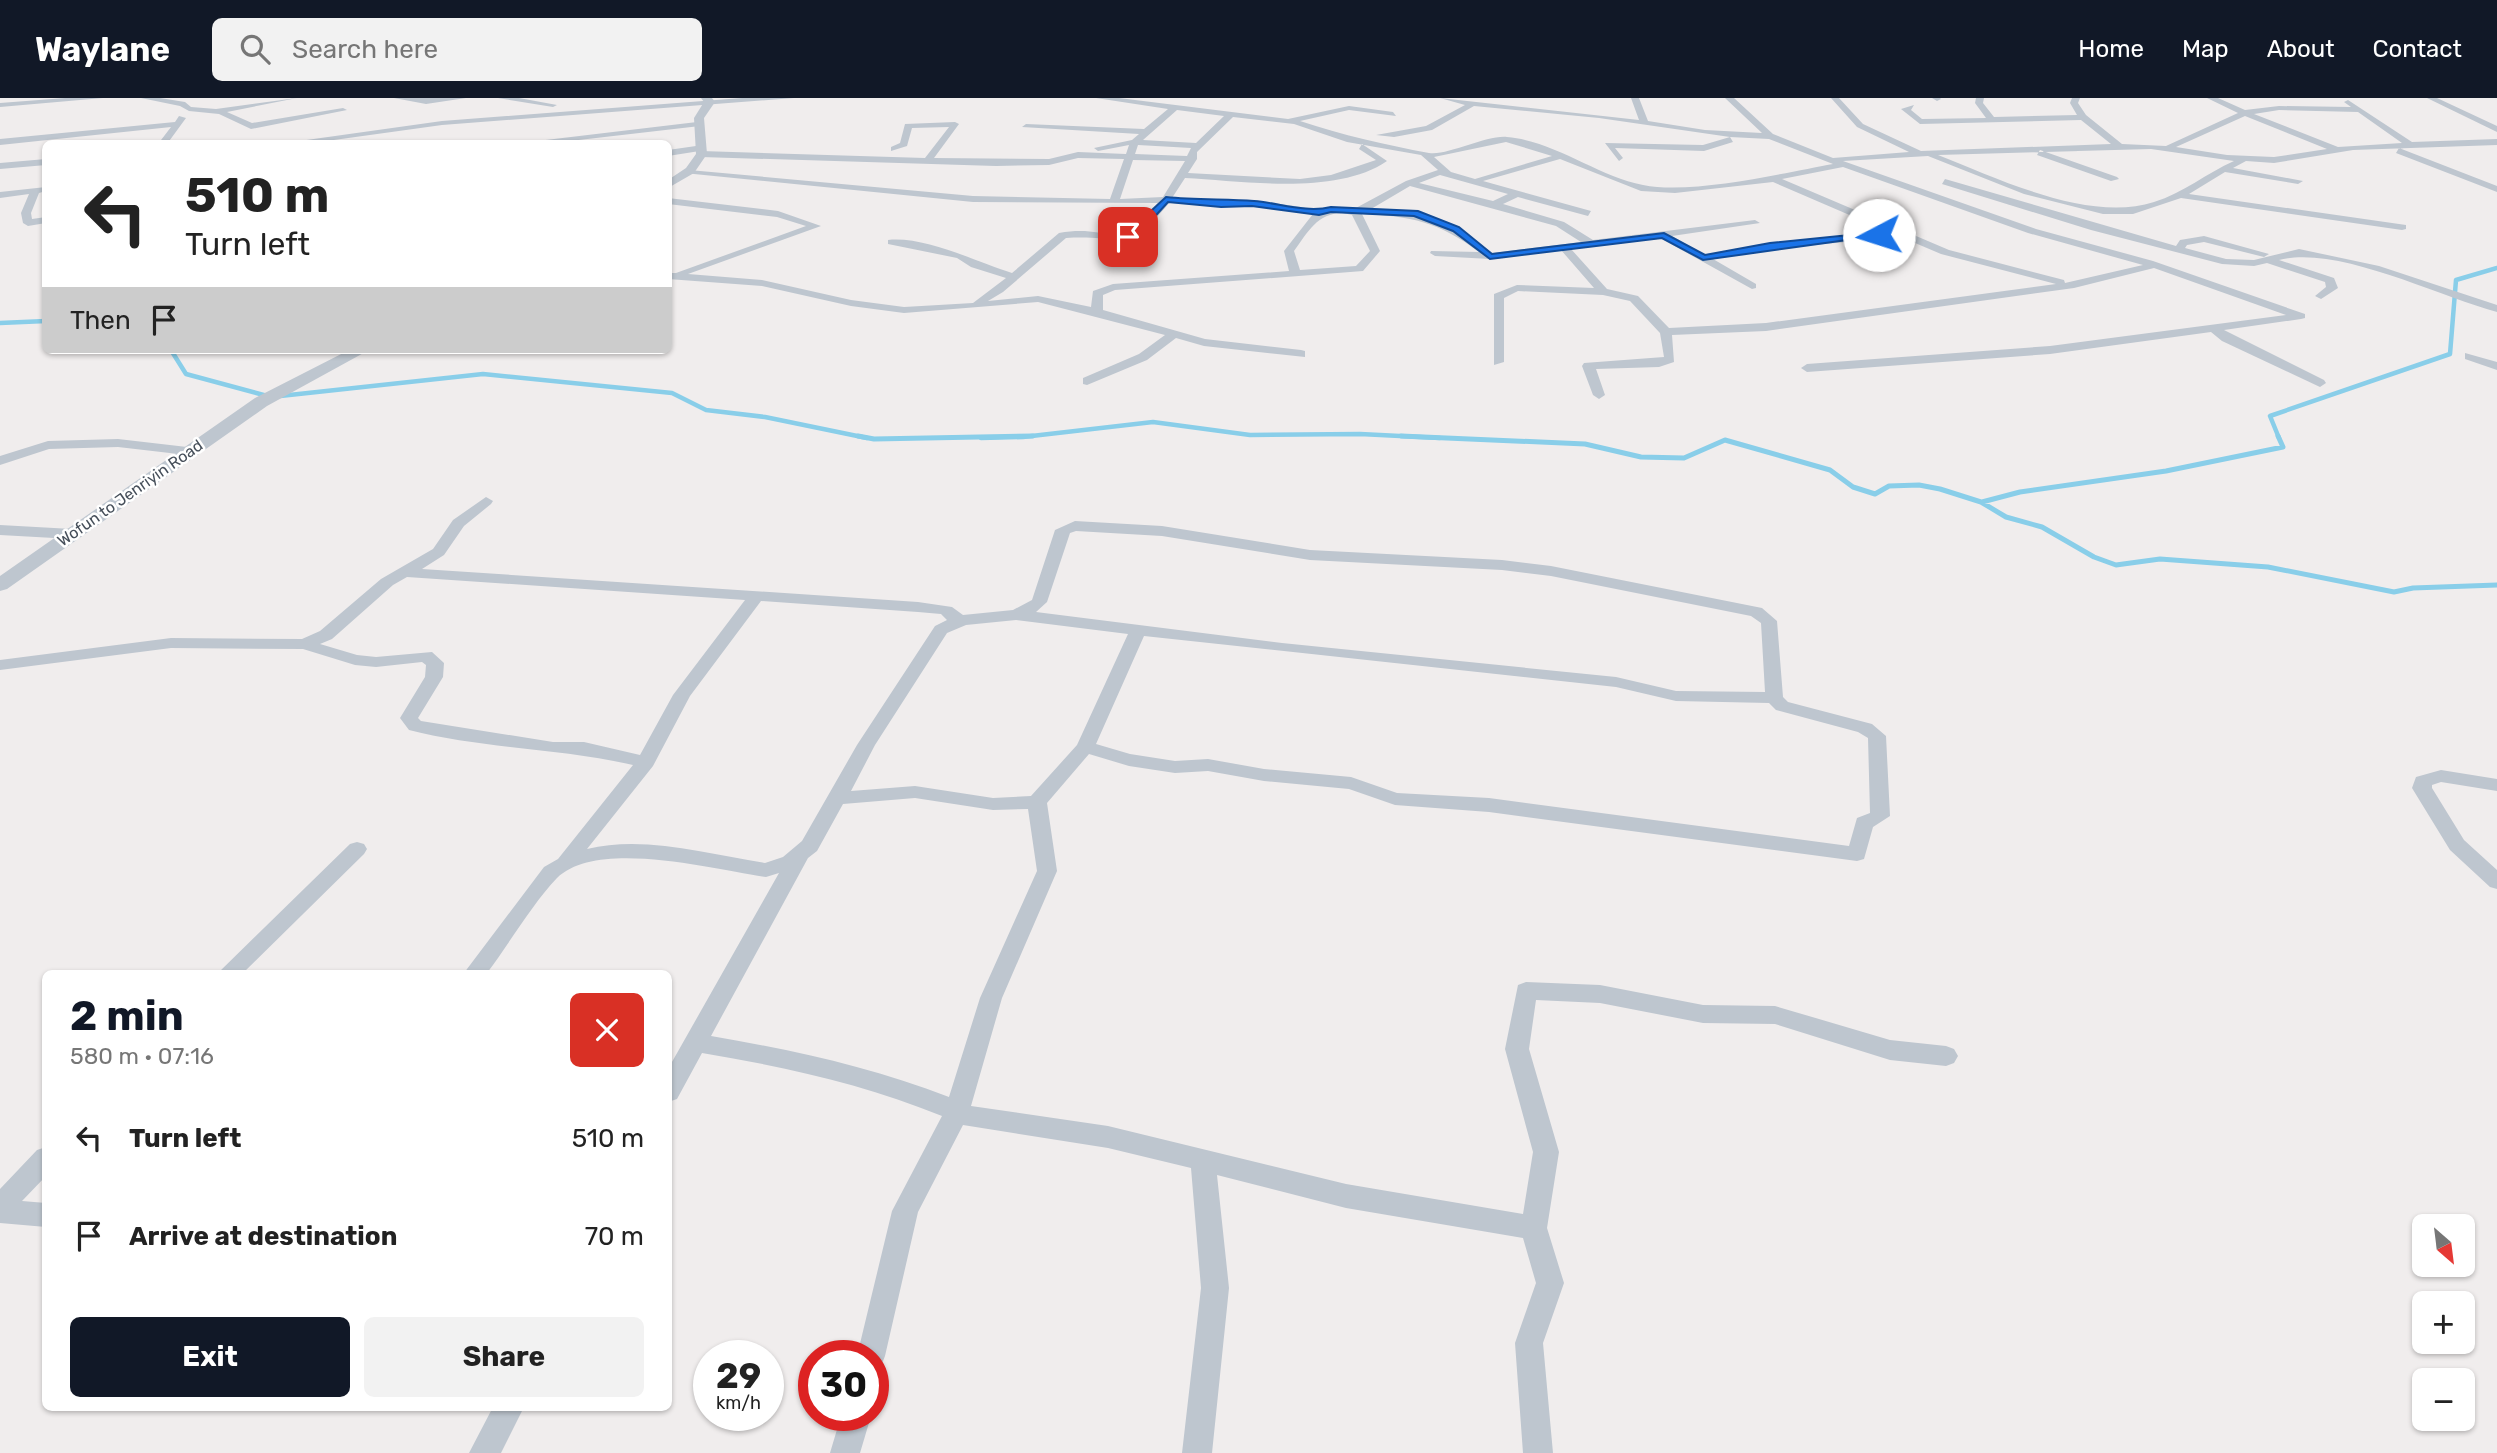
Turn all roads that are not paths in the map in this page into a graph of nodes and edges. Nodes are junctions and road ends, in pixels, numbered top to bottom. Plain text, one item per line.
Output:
1 (99, 98) edge
2 (145, 98) edge
3 (293, 98) edge
4 (398, 98) edge
5 (462, 98) edge
6 (502, 98) edge
7 (790, 98) edge
8 (1100, 98) edge
9 (1444, 98) edge
10 (1507, 98) edge
11 (1635, 98) edge
12 (1729, 98) edge
13 (1835, 98) edge
14 (1980, 98) edge
15 (2076, 98) edge
16 (2211, 98) edge
17 (2343, 98) edge
18 (2431, 98) edge
19 (708, 100) edge
20 (1130, 101) edge
21 (1472, 104) junction
22 (0, 105) edge
23 (1497, 107) junction
24 (1911, 107) dead end
25 (1174, 108) junction
26 (189, 109) junction
27 (343, 110) dead end
28 (2358, 110) junction
29 (215, 111) junction
30 (582, 111) junction
31 (2246, 112) junction
32 (1232, 113) junction
33 (1393, 114) dead end
34 (2083, 117) junction
35 (1991, 119) junction
36 (1287, 121) junction
37 (1645, 122) junction
38 (177, 124) junction
39 (698, 124) junction
40 (1026, 127) dead end
41 (1079, 128) junction
42 (2497, 129) edge
43 (1146, 132) junction
44 (341, 135) junction
45 (1770, 136) junction
46 (1732, 137) junction
47 (1347, 139) junction
48 (165, 140) edge
49 (308, 140) edge
50 (321, 140) edge
51 (564, 140) edge
52 (0, 142) edge
53 (1135, 142) junction
54 (1360, 142) junction
55 (2497, 142) edge
56 (1198, 146) junction
57 (2119, 146) junction
58 (2392, 147) junction
59 (2413, 147) junction
60 (854, 148) dead end
61 (874, 148) dead end
62 (1066, 148) junction
63 (2025, 148) junction
64 (2168, 148) junction
65 (894, 149) junction
66 (915, 149) dead end
67 (2339, 150) junction
68 (702, 151) junction
69 (672, 153) edge
70 (1922, 153) junction
71 (793, 156) junction
72 (1429, 156) junction
73 (1558, 156) junction
74 (1619, 158) dead end
75 (1129, 159) junction
76 (1193, 159) junction
77 (1828, 159) junction
78 (2248, 159) junction
79 (927, 161) junction
80 (42, 162) edge
81 (1842, 164) junction
82 (0, 166) edge
83 (2221, 169) junction
84 (1440, 172) junction
85 (690, 173) junction
86 (1184, 175) junction
87 (1981, 175) junction
88 (1775, 179) junction
89 (2114, 179) dead end
90 (1473, 181) junction
91 (2298, 181) dead end
92 (1945, 182) junction
93 (672, 183) edge
94 (1409, 183) junction
95 (2497, 189) edge
96 (40, 190) edge
97 (1915, 191) junction
98 (1518, 193) junction
99 (0, 195) edge
100 (2178, 195) junction
101 (1166, 200) junction
102 (672, 201) edge
103 (1115, 202) junction
104 (1494, 204) junction
105 (1319, 212) junction
106 (1358, 212) junction
107 (1588, 213) dead end
108 (42, 221) edge
109 (1755, 223) dead end
110 (2402, 227) dead end
111 (1901, 234) junction
112 (1664, 236) junction
113 (892, 242) dead end
114 (1591, 243) junction
115 (1564, 247) junction
116 (1435, 253) dead end
117 (1490, 256) junction
118 (1703, 258) junction
119 (2272, 259) junction
120 (2155, 265) junction
121 (1295, 273) junction
122 (672, 276) edge
123 (672, 276) edge
124 (1014, 277) junction
125 (2074, 285) junction
126 (1752, 286) dead end
127 (1603, 292) junction
128 (2321, 296) dead end
129 (967, 306) junction
130 (2497, 309) edge
131 (1097, 312) junction
132 (2214, 328) junction
133 (1666, 332) junction
134 (1172, 335) junction
135 (353, 354) edge
136 (1301, 354) dead end
137 (2469, 356) dead end
138 (1497, 362) dead end
139 (2497, 366) edge
140 (1807, 368) dead end
141 (1087, 381) dead end
142 (2320, 383) dead end
143 (1599, 395) dead end
144 (187, 451) junction
145 (0, 461) edge
146 (486, 501) dead end
147 (0, 530) edge
148 (72, 534) junction
149 (403, 572) junction
150 (0, 585) edge
151 (757, 595) junction
152 (1017, 615) junction
153 (957, 619) junction
154 (1138, 630) junction
155 (304, 644) junction
156 (0, 665) edge
157 (1774, 698) junction
158 (1085, 747) junction
159 (646, 762) junction
160 (2497, 785) edge
161 (837, 798) junction
162 (1037, 802) junction
163 (357, 849) dead end
164 (800, 855) junction
165 (568, 859) junction
166 (2497, 882) edge
167 (232, 970) edge
168 (477, 970) edge
169 (698, 1044) junction
170 (1946, 1056) dead end
171 (672, 1086) edge
172 (957, 1111) junction
173 (42, 1162) edge
174 (1203, 1162) junction
175 (0, 1209) edge
176 (42, 1214) edge
177 (1534, 1228) junction
178 (875, 1340) edge
179 (507, 1411) edge
180 (852, 1431) edge
181 (484, 1453) edge
182 (845, 1453) edge
183 (1197, 1453) edge
184 (1538, 1453) edge

1 - 22 street
2 - 26 street
3 - 29 street
4 - 5 street
6 - 30 street
7 - 19 street
8 - 20 street
9 - 21 street
10 - 23 street
11 - 37 street
12 - 45 street
13 - 70 street
14 - 35 street
15 - 34 street
16 - 31 street
17 - 28 street
18 - 42 street
19 - 30 street
19 - 39 street
20 - 25 street
21 - 23 street
21 - 47 street
23 - 37 street
24 - 35 street
25 - 32 street
25 - 43 street
26 - 29 street
26 - 38 street
27 - 29 street
28 - 31 street
28 - 59 street
30 - 44 street
31 - 64 street
31 - 67 street
32 - 36 street
32 - 56 street
33 - 36 street
34 - 35 street
34 - 57 street
36 - 47 street
37 - 46 street
38 - 48 street
38 - 52 street
39 - 51 street
39 - 68 street
40 - 41 street
41 - 43 street
41 - 62 street
43 - 53 street
44 - 49 street
44 - 50 street
45 - 46 street
45 - 77 street
46 - 74 street
47 - 54 street
53 - 56 street
53 - 62 street
53 - 75 street
54 - 72 street
54 - 86 street
55 - 59 street
56 - 76 street
57 - 63 street
57 - 64 street
58 - 59 street
58 - 67 street
58 - 95 street
60 - 71 street
61 - 65 street
62 - 75 street
62 - 79 street
63 - 70 street
63 - 89 street
64 - 78 street
65 - 66 street
65 - 79 street
67 - 78 street
68 - 69 street
68 - 71 street
68 - 85 street
70 - 77 street
70 - 87 street
71 - 79 street
72 - 73 street
72 - 84 street
73 - 88 street
73 - 90 street
75 - 76 street
75 - 103 street
76 - 86 street
77 - 81 street
78 - 83 street
80 - 82 street
81 - 88 street
81 - 97 street
83 - 91 street
83 - 100 street
84 - 90 street
84 - 94 street
85 - 93 street
85 - 103 street
86 - 101 street
87 - 92 street
87 - 100 street
88 - 111 street
90 - 98 street
92 - 97 street
92 - 119 street
94 - 104 street
94 - 106 street
96 - 99 street
96 - 108 street
97 - 120 street
98 - 104 street
98 - 107 street
100 - 110 street
101 - 103 street
101 - 105 street
101 - 124 street
102 - 122 street
104 - 114 street
105 - 106 street
105 - 121 street
106 - 117 street
106 - 121 street
109 - 112 street
111 - 118 street
111 - 125 street
112 - 114 street
112 - 118 street
113 - 124 street
114 - 115 street
115 - 117 street
115 - 127 street
116 - 117 street
118 - 126 street
119 - 128 street
119 - 130 street
120 - 125 street
120 - 132 street
121 - 131 street
123 - 129 street
124 - 129 street
125 - 133 street
127 - 133 street
127 - 138 street
129 - 131 street
131 - 134 street
132 - 140 street
132 - 142 street
133 - 143 street
134 - 136 street
134 - 141 street
135 - 144 street, Wofun to Jenriyin Road
137 - 139 street
144 - 145 street
144 - 148 street, Wofun to Jenriyin Road
146 - 149 street
147 - 148 street
148 - 150 street, Wofun to Jenriyin Road
149 - 151 street
149 - 155 street
151 - 153 street
151 - 159 street
152 - 153 street
152 - 154 street
152 - 157 street
153 - 161 street
154 - 157 street
154 - 158 street
155 - 156 street
155 - 159 street
157 - 158 street
158 - 162 street
159 - 165 street
160 - 166 street
161 - 162 street
161 - 164 street
162 - 172 street
163 - 167 street
164 - 165 street
164 - 169 street
165 - 168 street
169 - 171 street
169 - 172 street
170 - 177 street
172 - 174 street
172 - 178 street
173 - 175 street
174 - 177 street
174 - 183 street
175 - 176 street
177 - 184 street
179 - 181 street
180 - 182 street

